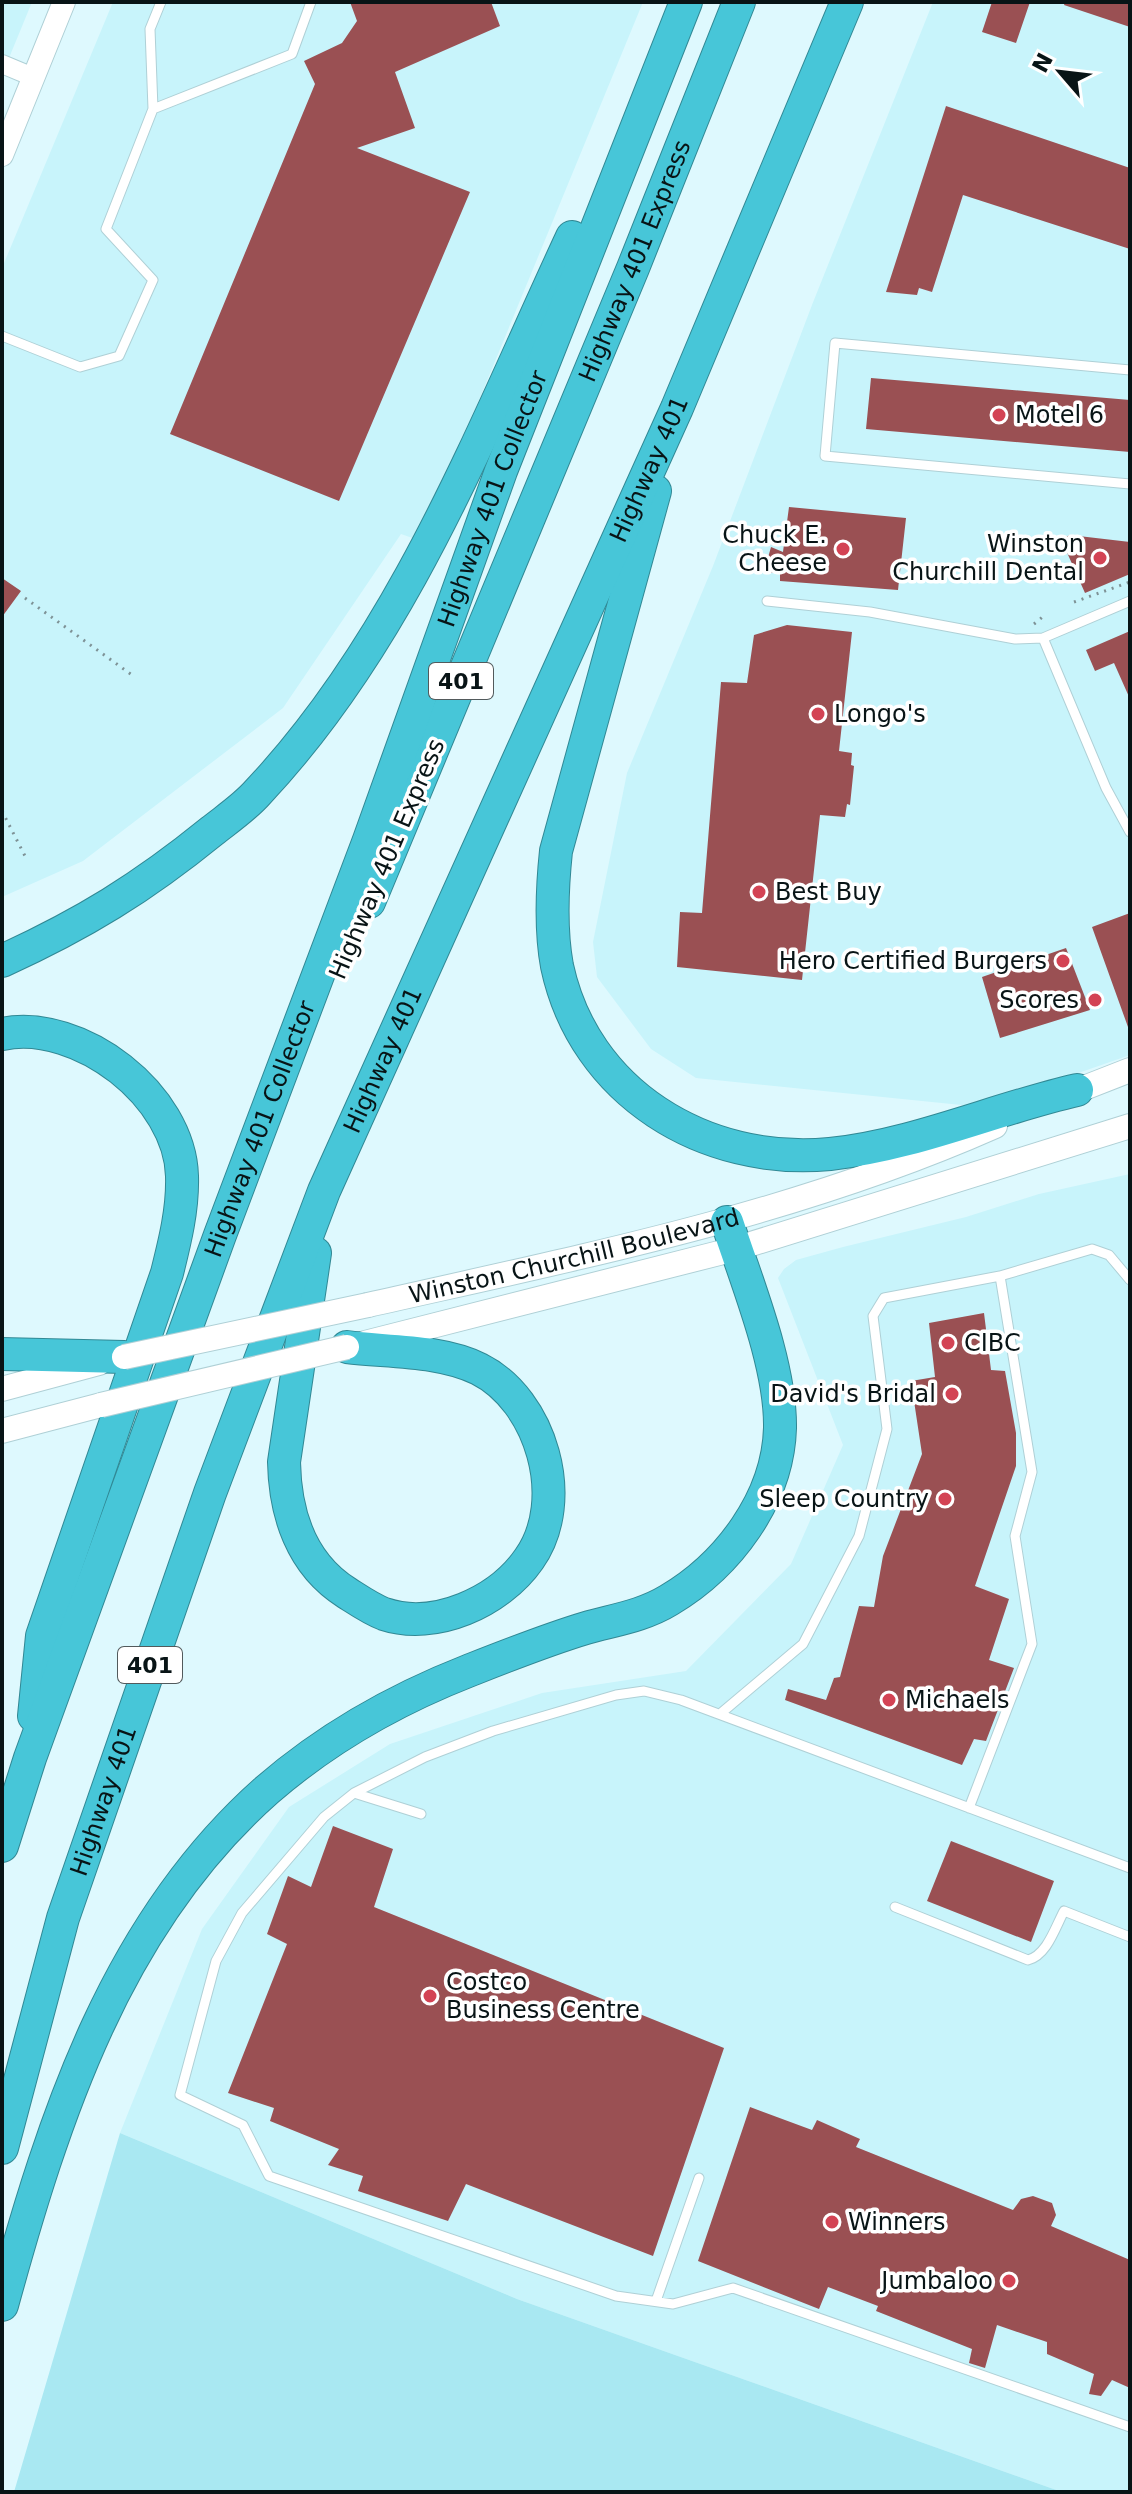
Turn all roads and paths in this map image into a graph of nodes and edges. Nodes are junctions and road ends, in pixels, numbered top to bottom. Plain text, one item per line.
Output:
1 (64, 2) edge
2 (161, 2) edge
3 (311, 2) edge
4 (684, 2) edge
5 (739, 2) edge
6 (847, 2) edge
7 (2, 64) edge
8 (33, 77) junction
9 (153, 109) junction
10 (2, 155) edge
11 (2, 336) edge
12 (1130, 370) edge
13 (677, 408) junction
14 (1130, 484) edge
15 (1130, 582) edge
16 (25, 598) dead end
17 (767, 601) dead end
18 (1130, 601) edge
19 (1074, 602) dead end
20 (1045, 615) dead end
21 (1031, 625) dead end
22 (1043, 638) junction
23 (132, 675) dead end
24 (2, 811) edge
25 (1130, 832) edge
26 (27, 860) dead end
27 (2, 961) edge
28 (2, 1034) edge
29 (1130, 1070) edge
30 (1077, 1090) junction
31 (1130, 1126) edge
32 (324, 1191) junction
33 (731, 1236) junction
34 (1000, 1276) junction
35 (1130, 1280) edge
36 (347, 1347) junction
37 (2, 1354) edge
38 (124, 1357) junction
39 (178, 1359) junction
40 (2, 1389) edge
41 (2, 1431) edge
42 (720, 1714) junction
43 (30, 1758) junction
44 (354, 1793) junction
45 (969, 1808) junction
46 (421, 1814) dead end
47 (2, 1846) edge
48 (1130, 1868) edge
49 (895, 1907) dead end
50 (1130, 1937) edge
51 (2, 2148) edge
52 (699, 2178) dead end
53 (656, 2301) junction
54 (2, 2305) edge
55 (1130, 2427) edge

1 - 8 street
2 - 9 lane
3 - 9 lane
4 - 27 highway
4 - 39 highway, Highway 401 Collector / 401
5 - 39 highway, Highway 401 Express / 401
6 - 13 highway, Highway 401 / 401
7 - 8 street
8 - 10 street
9 - 11 lane
12 - 14 lane
13 - 30 highway
13 - 32 highway, Highway 401 / 401
15 - 19 path
16 - 23 path
17 - 22 lane
18 - 22 lane
20 - 21 path
22 - 25 lane
24 - 26 path
28 - 43 highway
29 - 30 main road, Winston Churchill Boulevard
30 - 33 main road, Winston Churchill Boulevard
31 - 33 main road, Winston Churchill Boulevard
32 - 36 highway
32 - 51 highway, Highway 401 / 401
33 - 36 main road, Winston Churchill Boulevard
33 - 38 main road, Winston Churchill Boulevard, bridge
33 - 54 highway
34 - 35 lane
34 - 42 lane
34 - 45 lane
36 - 41 main road, Winston Churchill Boulevard, bridge
37 - 38 highway
38 - 40 main road, Winston Churchill Boulevard
39 - 43 highway, 401
42 - 44 lane
42 - 45 lane
43 - 47 highway, 401
44 - 46 lane
44 - 53 lane
45 - 48 lane
49 - 50 lane
52 - 53 lane
53 - 55 lane

